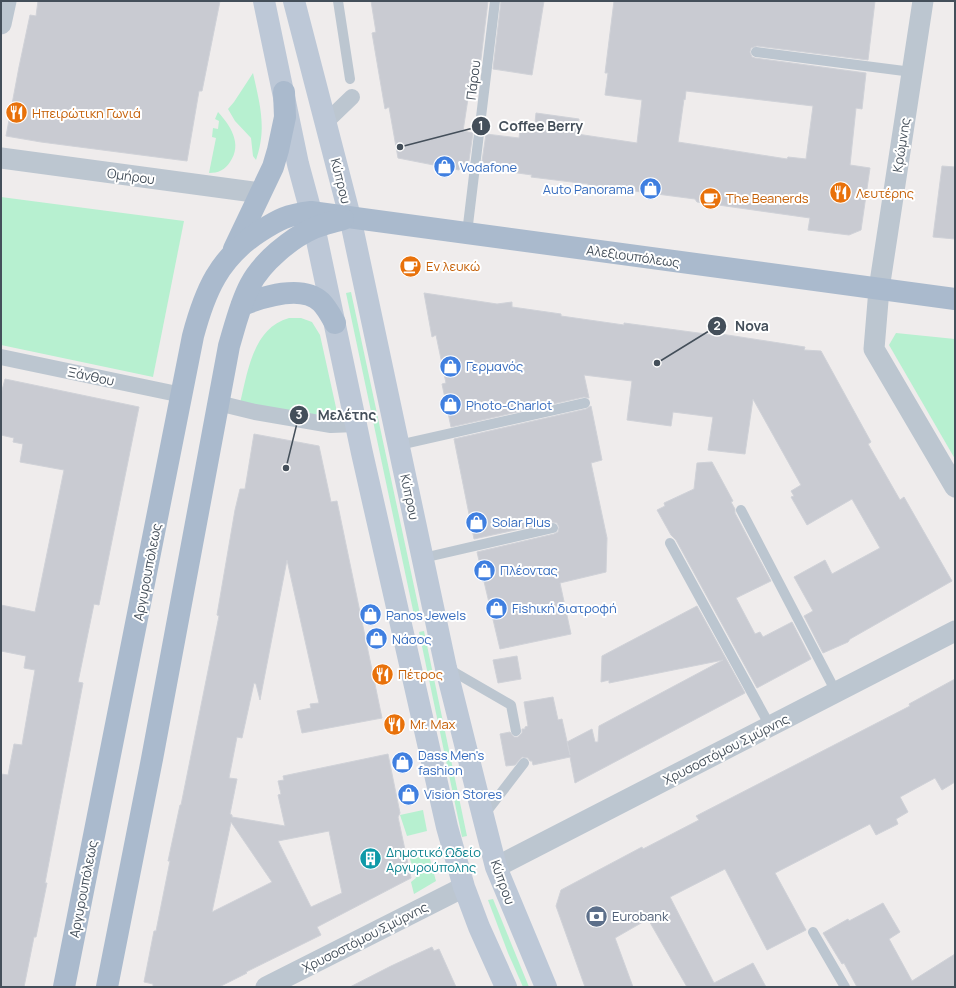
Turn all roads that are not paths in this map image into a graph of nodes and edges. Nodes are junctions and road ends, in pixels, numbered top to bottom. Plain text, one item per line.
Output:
1 (6, 1) edge
2 (264, 1) edge
3 (294, 1) edge
4 (338, 1) edge
5 (495, 1) edge
6 (923, 1) edge
7 (1, 24) edge
8 (756, 52) dead end
9 (912, 72) junction
10 (350, 78) dead end
11 (284, 92) junction
12 (352, 97) dead end
13 (326, 122) junction
14 (1, 158) edge
15 (260, 193) junction
16 (350, 217) junction
17 (312, 220) junction
18 (467, 233) junction
19 (231, 254) junction
20 (879, 289) junction
21 (955, 299) edge
22 (242, 305) junction
23 (335, 323) junction
24 (1, 357) edge
25 (182, 395) junction
26 (585, 403) dead end
27 (218, 404) junction
28 (356, 424) junction
29 (399, 445) junction
30 (955, 487) edge
31 (741, 510) dead end
32 (553, 528) dead end
33 (670, 543) dead end
34 (423, 558) junction
35 (955, 631) edge
36 (446, 668) junction
37 (836, 692) junction
38 (770, 726) junction
39 (516, 731) dead end
40 (524, 763) dead end
41 (483, 816) junction
42 (496, 867) junction
43 (464, 887) junction
44 (813, 932) dead end
45 (64, 987) edge
46 (107, 987) edge
47 (266, 987) edge
48 (506, 987) edge
49 (546, 987) edge
50 (846, 987) edge

1 - 7 street
2 - 11 main road
3 - 13 main road, Κύπρου
4 - 10 lane
5 - 18 lane, Πάρου
6 - 9 street, Κρώμνης
8 - 9 lane
9 - 20 street, Κρώμνης
11 - 15 main road
11 - 17 main road
12 - 13 street
13 - 16 main road, Κύπρου
14 - 15 street, Ομήρου
15 - 19 main road
16 - 17 main road, Αλεξιουπόλεως
16 - 18 main road, Αλεξιουπόλεως
16 - 29 main road, Κύπρου
17 - 19 main road, Αργυρουπόλεως
17 - 22 main road
17 - 23 main road
18 - 20 main road, Αλεξιουπόλεως
19 - 25 main road, Αργυρουπόλεως
20 - 21 main road, Αλεξιουπόλεως
20 - 30 street, Κρώμνης
22 - 23 main road
22 - 27 main road
23 - 28 main road
24 - 25 street, Ξάνθου
25 - 45 main road, Αργυρουπόλεως
26 - 29 lane
27 - 28 street
27 - 46 main road
28 - 43 main road
29 - 34 main road, Κύπρου
31 - 37 lane
32 - 34 lane
33 - 38 lane
34 - 36 main road, Κύπρου
35 - 37 street, Χρυσοστόμου Σμύρνης
36 - 39 lane
36 - 41 main road, Κύπρου
37 - 38 street, Χρυσοστόμου Σμύρνης
38 - 42 street, Χρυσοστόμου Σμύρνης
40 - 41 lane
41 - 42 main road, Κύπρου
42 - 49 main road, Κύπρου
43 - 47 street, Χρυσοστόμου Σμύρνης
43 - 48 main road
44 - 50 lane

